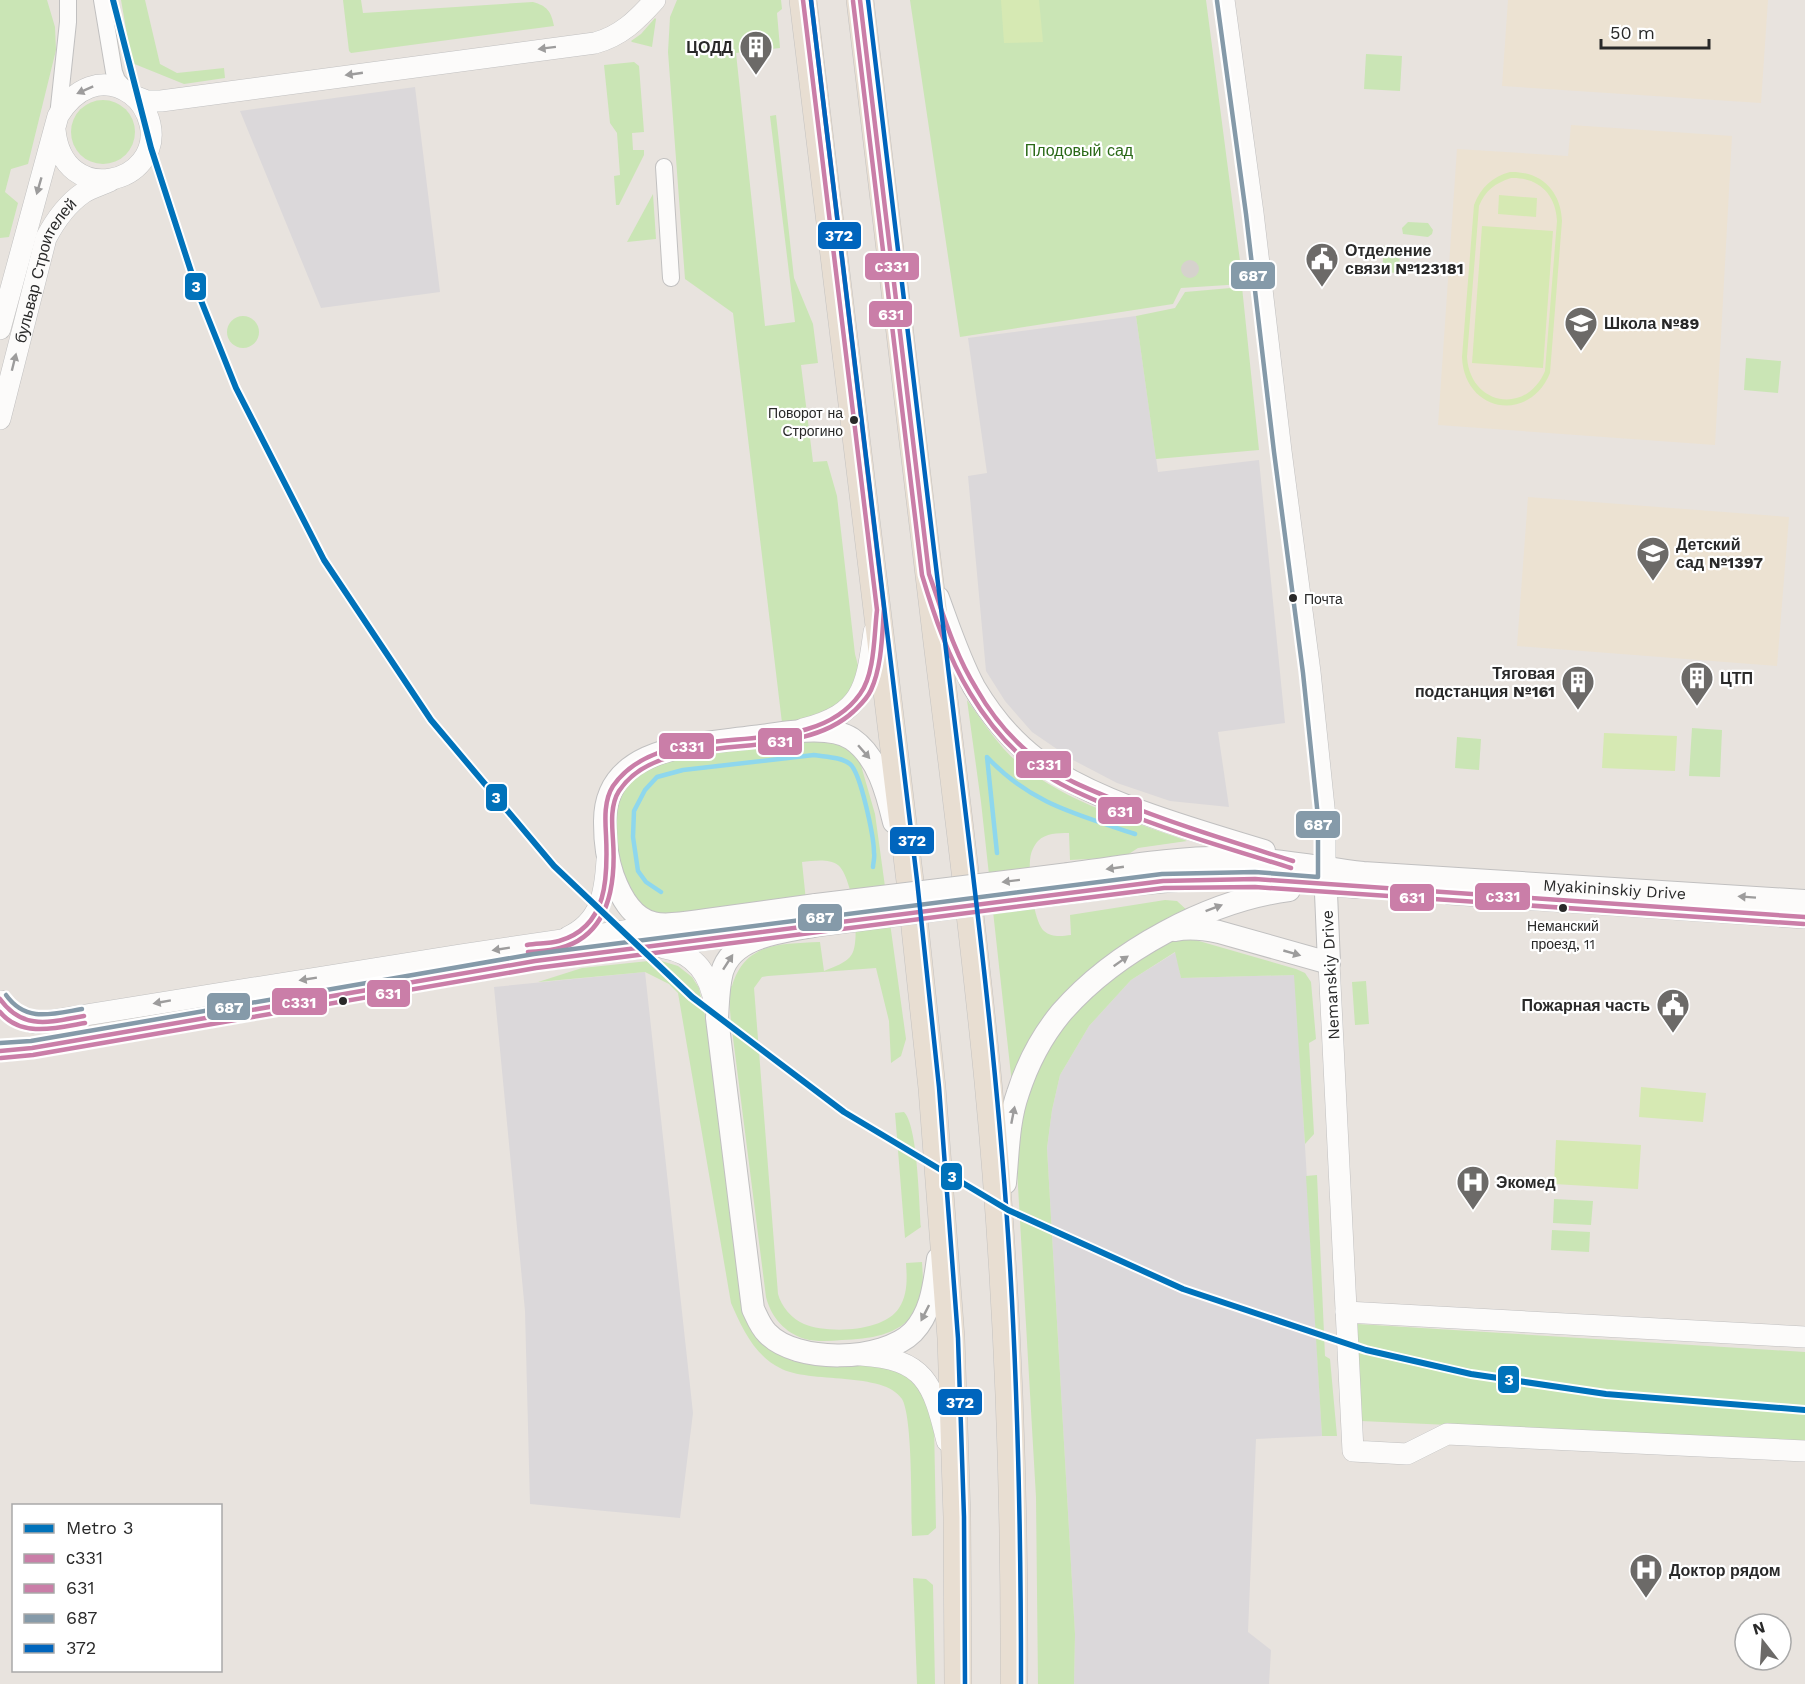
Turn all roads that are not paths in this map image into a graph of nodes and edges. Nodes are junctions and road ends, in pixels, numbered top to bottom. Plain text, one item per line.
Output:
1 (68, 0) edge
2 (102, 0) edge
3 (655, 0) edge
4 (803, 0) edge
5 (860, 0) edge
6 (1224, 0) edge
7 (643, 8) edge
8 (130, 93) junction
9 (56, 123) junction
10 (664, 167) dead end
11 (111, 180) junction
12 (671, 279) dead end
13 (0, 329) edge
14 (0, 419) edge
15 (929, 574) junction
16 (877, 610) junction
17 (791, 732) junction
18 (1226, 840) junction
19 (1239, 858) junction
20 (607, 860) junction
21 (1303, 863) junction
22 (1325, 877) junction
23 (1211, 878) junction
24 (910, 881) junction
25 (1071, 883) junction
26 (1805, 901) edge
27 (817, 915) junction
28 (1805, 917) edge
29 (677, 924) junction
30 (1161, 934) junction
31 (558, 941) junction
32 (642, 948) junction
33 (1329, 963) junction
34 (0, 1000) edge
35 (717, 1018) junction
36 (0, 1022) edge
37 (0, 1051) edge
38 (941, 1214) junction
39 (1000, 1236) junction
40 (1346, 1312) junction
41 (1805, 1337) edge
42 (851, 1354) junction
43 (1805, 1451) edge
44 (956, 1482) junction
45 (958, 1684) edge
46 (1014, 1684) edge

1 - 9 street, бульвар Строителей
2 - 8 street, бульвар Строителей
3 - 7 street
4 - 16 highway
5 - 15 highway
6 - 22 street, Nemanskiy Drive
7 -> 8 street
8 -> 9 street, бульвар Строителей
8 - 11 street, бульвар Строителей
9 - 11 street, бульвар Строителей
9 -> 13 street, бульвар Строителей
10 - 12 street
14 -> 11 street, бульвар Строителей
15 - 18 main road
15 - 39 highway
16 - 17 street
16 - 24 highway
17 - 20 main road
17 -> 24 main road
18 - 19 main road
18 - 21 main road
19 - 21 main road, Myakininskiy Drive
19 - 23 main road
19 -> 25 main road, Myakininskiy Drive
20 - 29 main road
20 - 31 street
21 - 22 main road, Myakininskiy Drive
22 - 23 main road, Myakininskiy Drive
26 -> 22 main road, Myakininskiy Drive
22 - 28 main road, Myakininskiy Drive
30 -> 22 main road
22 - 33 main road, Nemanskiy Drive
23 - 25 main road, Myakininskiy Drive
24 - 38 highway
25 - 27 main road, Myakininskiy Drive, bridge
27 - 29 main road
27 - 32 street
35 -> 27 main road
29 - 31 street
30 -> 33 main road
39 -> 30 main road
31 -> 34 street
32 - 35 street
32 - 37 street
33 - 40 street, Nemanskiy Drive
34 - 36 street
35 - 42 main road
38 -> 42 main road
38 - 44 highway
39 - 46 highway
40 - 41 street
40 - 43 street, Nemanskiy Drive
42 - 44 street
44 - 45 highway

